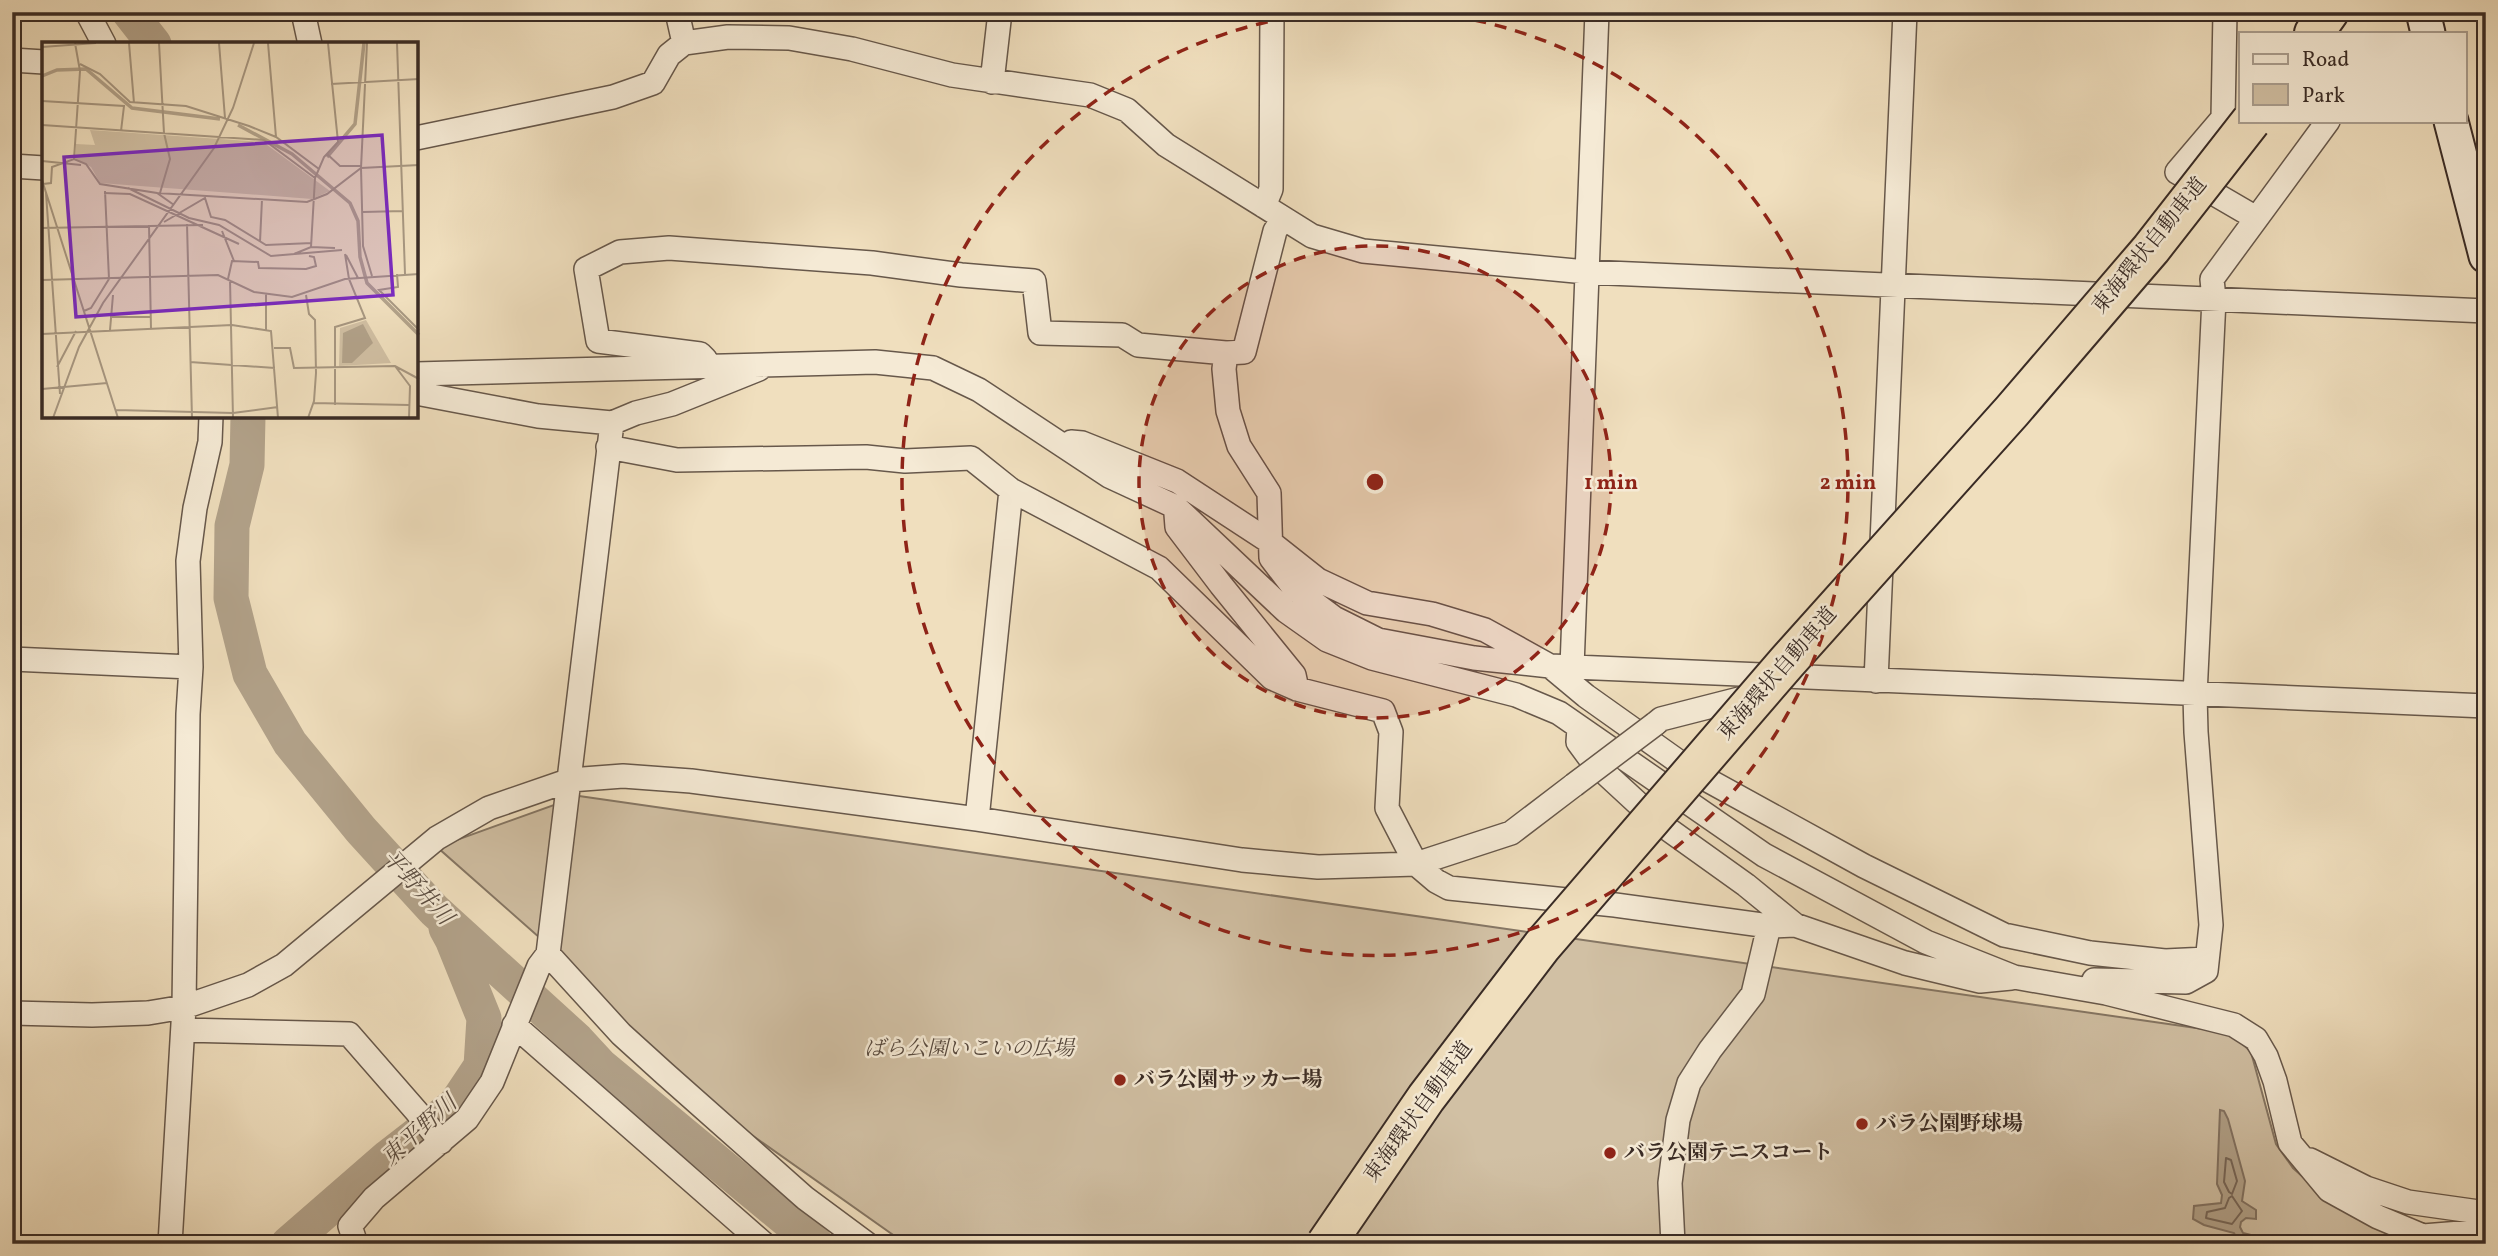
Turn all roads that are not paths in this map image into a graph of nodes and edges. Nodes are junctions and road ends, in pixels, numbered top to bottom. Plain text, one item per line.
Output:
1 (87, 12) edge
2 (303, 12) edge
3 (677, 12) edge
4 (1000, 12) edge
5 (1272, 12) edge
6 (1597, 12) edge
7 (1905, 12) edge
8 (2225, 12) edge
9 (2329, 12) edge
10 (2423, 12) edge
11 (2315, 32) edge
12 (2428, 32) edge
13 (103, 42) edge
14 (310, 42) edge
15 (684, 43) junction
16 (12, 60) edge
17 (42, 62) edge
18 (992, 82) junction
19 (2250, 122) edge
20 (2327, 122) edge
21 (2451, 122) edge
22 (418, 138) edge
23 (12, 166) edge
24 (42, 168) edge
25 (1274, 212) junction
26 (2256, 218) junction
27 (2486, 256) edge
28 (1586, 272) junction
29 (1894, 287) junction
30 (2214, 299) junction
31 (2486, 311) edge
32 (1226, 352) junction
33 (772, 364) junction
34 (712, 366) junction
35 (418, 374) edge
36 (418, 393) edge
37 (211, 418) edge
38 (612, 422) junction
39 (1054, 439) junction
40 (608, 447) junction
41 (1012, 490) junction
42 (1176, 507) junction
43 (1270, 542) junction
44 (1375, 649) junction
45 (12, 659) edge
46 (191, 667) junction
47 (1561, 667) junction
48 (1820, 678) junction
49 (1876, 681) junction
50 (1297, 689) junction
51 (2195, 695) junction
52 (2486, 706) edge
53 (1579, 728) junction
54 (570, 780) junction
55 (977, 818) junction
56 (1416, 864) junction
57 (1795, 925) junction
58 (1769, 926) junction
59 (2207, 959) junction
60 (544, 960) junction
61 (2014, 978) junction
62 (2042, 983) junction
63 (12, 1013) edge
64 (183, 1018) junction
65 (515, 1022) junction
66 (437, 1138) junction
67 (2302, 1156) junction
68 (2486, 1213) edge
69 (2486, 1231) edge
70 (2422, 1240) edge
71 (170, 1244) edge
72 (356, 1244) edge
73 (764, 1244) edge
74 (867, 1244) edge
75 (1326, 1244) edge
76 (1673, 1244) edge

1 - 13 street
2 - 14 street
3 - 15 street
4 - 18 street
5 - 25 street
6 - 28 street
7 - 29 street
8 - 26 street
9 - 11 highway
10 - 12 street
15 - 18 street
15 - 22 street
16 - 17 street
18 - 25 street
19 - 75 highway, 東海環状自動車道, bridge
20 - 26 street
21 - 27 street
23 - 24 street
25 - 28 street
25 - 32 street
26 - 30 street
28 - 29 street
28 - 47 street
29 - 30 street
29 - 49 street
30 - 31 street
30 - 51 street
32 - 34 street
32 - 43 street
33 - 34 street
33 - 38 street
33 - 39 street
34 - 35 street
36 - 38 street
37 - 46 street
38 - 40 street
39 - 42 street
39 - 43 street
40 - 41 street
40 - 54 street
41 - 50 street
41 - 55 street
42 - 44 street
42 - 50 street
43 - 44 street
43 - 47 street
44 - 47 street
44 - 53 street
45 - 46 street
46 - 64 street
47 - 48 street
47 - 59 street
48 - 49 street
48 - 56 street, bridge
49 - 51 street
50 - 56 street
51 - 52 street
51 - 59 street
53 - 57 street
53 - 61 street
54 - 55 street
54 - 60 street
54 - 64 street
55 - 56 street
56 - 58 street
57 - 58 street
57 - 61 street
58 - 76 street
59 - 62 street
60 - 65 street
60 - 74 street
61 - 62 street
62 - 67 street
63 - 64 street
64 - 66 street
64 - 71 street
65 - 66 street
65 - 73 street
66 - 72 street
67 - 68 street
67 - 70 street
69 - 70 street

